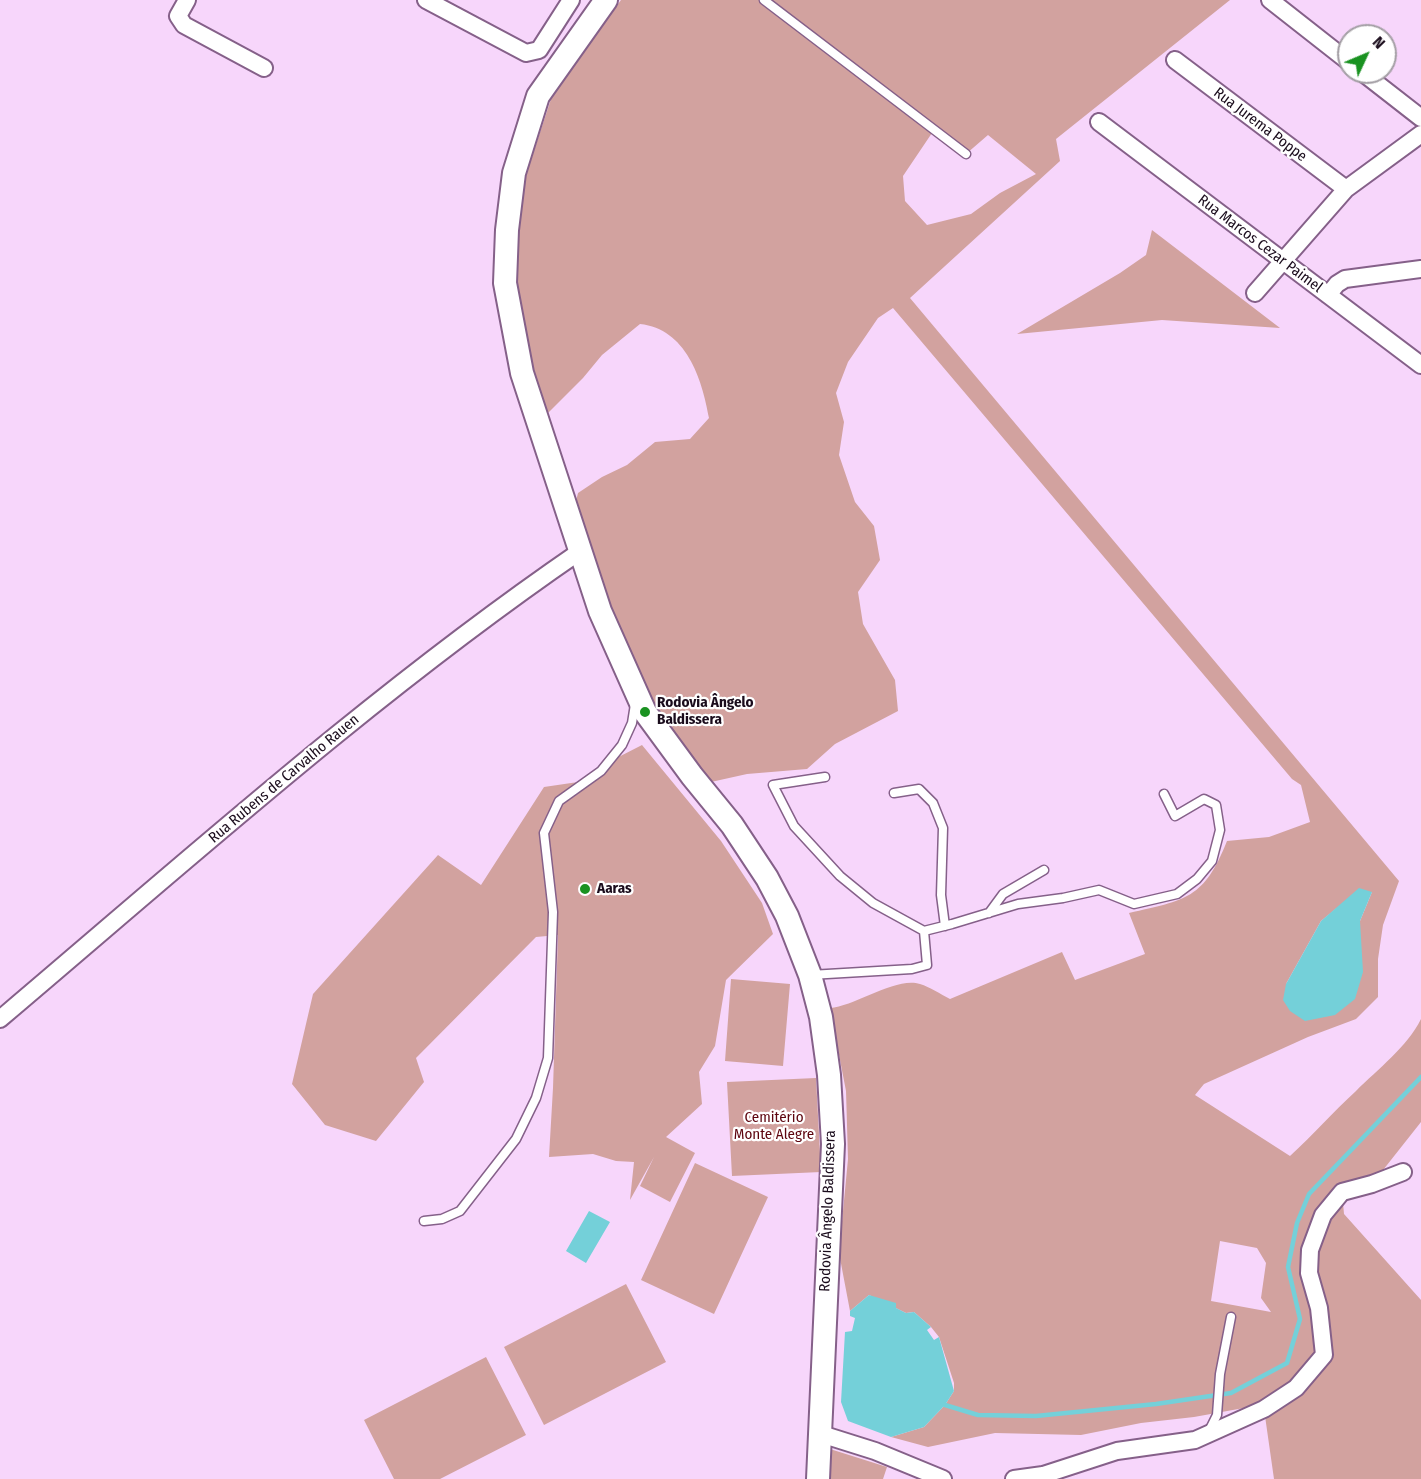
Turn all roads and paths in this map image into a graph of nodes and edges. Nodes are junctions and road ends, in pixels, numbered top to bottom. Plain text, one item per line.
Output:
1 (187, 0) edge
2 (426, 0) edge
3 (571, 0) edge
4 (606, 0) edge
5 (764, 0) edge
6 (1270, 0) edge
7 (1337, 53) edge
8 (1174, 60) dead end
9 (264, 68) dead end
10 (1377, 84) edge
11 (1421, 118) edge
12 (1099, 122) dead end
13 (1421, 134) edge
14 (966, 154) dead end
15 (1346, 189) junction
16 (1283, 261) junction
17 (1421, 270) edge
18 (1255, 293) dead end
19 (1328, 295) junction
20 (1421, 365) edge
21 (579, 552) junction
22 (637, 695) junction
23 (825, 777) dead end
24 (894, 793) dead end
25 (1164, 794) dead end
26 (1044, 870) dead end
27 (989, 913) junction
28 (945, 926) junction
29 (924, 931) junction
30 (810, 975) junction
31 (0, 1019) edge
32 (1402, 1172) dead end
33 (424, 1221) dead end
34 (1231, 1317) dead end
35 (821, 1434) junction
36 (1208, 1434) junction
37 (818, 1479) edge
38 (943, 1479) edge
39 (1014, 1479) edge

1 - 9 street
2 - 3 street
4 - 21 street, Rodovia Ângelo Baldissera
5 - 14 lane
6 - 7 street
8 - 15 street, Rua Jurema Poppe
10 - 11 street
12 - 16 street, Rua Marcos Cezar Paimel
13 - 15 street
15 - 16 street
16 - 18 street
16 - 19 street, Rua Marcos Cezar Paimel
17 - 19 street
19 - 20 street, Rua Marcos Cezar Paimel
21 - 22 street, Rodovia Ângelo Baldissera
21 - 31 street, Rua Rubens de Carvalho Rauen
22 - 30 street, Rodovia Ângelo Baldissera
22 - 33 lane
23 - 29 lane
24 - 28 lane
25 - 27 lane
26 - 27 lane
27 - 28 lane
28 - 29 lane
29 - 30 lane
30 - 35 street, Rodovia Ângelo Baldissera
32 - 36 street
34 - 36 lane
35 - 37 street, Rodovia Ângelo Baldissera
35 - 38 street
36 - 39 street

